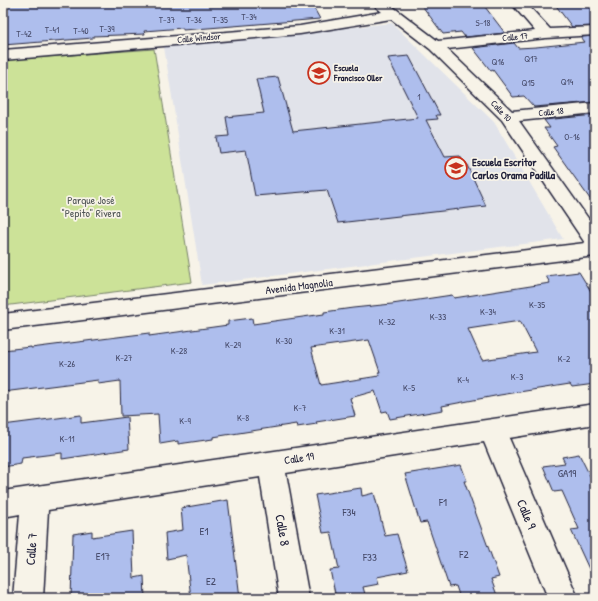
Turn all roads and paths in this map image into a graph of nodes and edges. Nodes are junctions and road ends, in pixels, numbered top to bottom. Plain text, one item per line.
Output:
1 (380, 3) edge
2 (518, 3) edge
3 (393, 14) junction
4 (595, 32) edge
5 (546, 34) junction
6 (435, 46) junction
7 (3, 55) edge
8 (595, 108) edge
9 (508, 117) junction
10 (595, 243) edge
11 (595, 249) edge
12 (3, 322) edge
13 (595, 414) edge
14 (492, 429) junction
15 (271, 463) junction
16 (34, 500) junction
17 (3, 504) edge
18 (28, 598) edge
19 (294, 598) edge
20 (563, 598) edge

1 - 3 street, Calle 10
2 - 5 street
3 - 6 street, Calle 10
3 - 7 street, Calle Windsor
4 - 5 street, Calle 17
5 - 6 street, Calle 17
6 - 9 street, Calle 10
8 - 9 street, Calle 18
9 - 10 street, Calle 10
11 - 12 street, Avenida Magnolia
13 - 14 street, Calle 19
14 - 15 street, Calle 19
14 - 20 street, Calle 9
15 - 16 street, Calle 19
15 - 19 street, Calle 8
16 - 17 street, Calle 19
16 - 18 street, Calle 7

